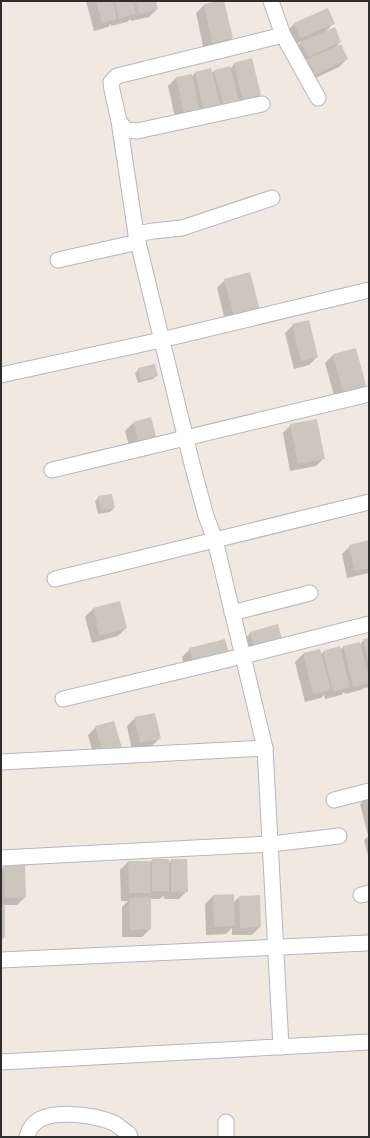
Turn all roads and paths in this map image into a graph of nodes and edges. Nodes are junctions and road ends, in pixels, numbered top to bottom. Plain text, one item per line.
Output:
1 (271, 1) edge
2 (283, 35) junction
3 (318, 98) dead end
4 (262, 104) dead end
5 (119, 121) junction
6 (272, 198) dead end
7 (137, 238) junction
8 (58, 260) dead end
9 (369, 290) edge
10 (161, 340) junction
11 (1, 375) edge
12 (369, 394) edge
13 (186, 438) junction
14 (52, 470) dead end
15 (369, 502) edge
16 (215, 540) junction
17 (55, 579) dead end
18 (310, 593) dead end
19 (232, 613) junction
20 (369, 624) edge
21 (243, 656) junction
22 (63, 699) dead end
23 (265, 748) junction
24 (1, 762) edge
25 (369, 791) edge
26 (334, 800) dead end
27 (339, 836) dead end
28 (270, 844) junction
29 (1, 858) edge
30 (367, 943) dead end
31 (276, 947) junction
32 (1, 960) edge
33 (369, 1042) edge
34 (281, 1047) junction
35 (1, 1062) edge
36 (27, 1137) edge
37 (130, 1137) edge

1 - 2 street
2 - 3 street
2 - 5 street
4 - 5 street
5 - 7 street
6 - 7 street
7 - 8 street
7 - 10 street
9 - 10 street
10 - 11 street
10 - 13 street
12 - 13 street
13 - 14 street
13 - 16 street
15 - 16 street
16 - 17 street
16 - 19 street
18 - 19 street
19 - 21 street
20 - 21 street
21 - 22 street
21 - 23 street
23 - 24 street
23 - 28 street
25 - 26 street
27 - 28 street
28 - 29 street
28 - 31 street
30 - 31 street
31 - 32 street
31 - 34 street
33 - 34 street
34 - 35 street
36 - 37 street

